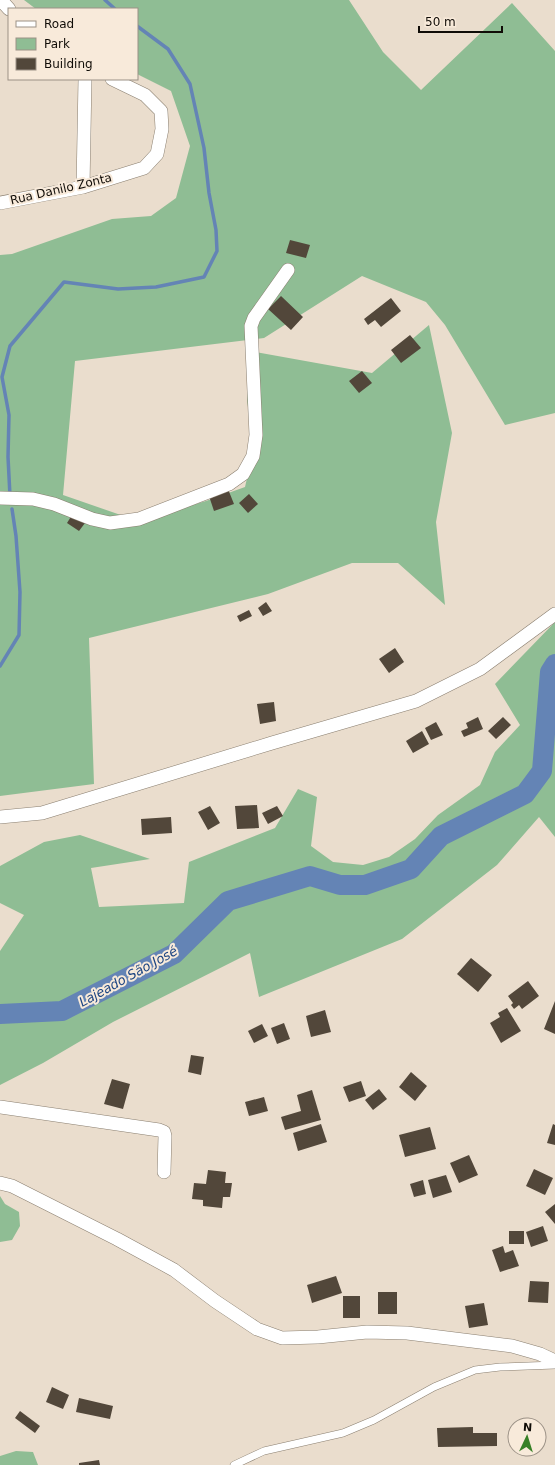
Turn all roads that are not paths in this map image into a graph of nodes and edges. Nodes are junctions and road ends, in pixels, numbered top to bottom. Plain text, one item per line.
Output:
1 (1, 0) edge
2 (8, 8) edge
3 (0, 11) edge
4 (85, 80) edge
5 (114, 80) edge
6 (83, 187) junction
7 (0, 203) edge
8 (288, 270) dead end
9 (0, 498) edge
10 (555, 614) edge
11 (0, 817) edge
12 (0, 1107) edge
13 (164, 1172) dead end
14 (0, 1183) edge
15 (555, 1361) edge
16 (555, 1365) edge
17 (234, 1465) edge

1 - 2 street
1 - 3 street
4 - 6 street
5 - 6 street, Rua Danilo Zonta
6 - 7 street, Rua Danilo Zonta
8 - 9 street
10 - 11 street
12 - 13 street
14 - 15 street
16 - 17 lane

